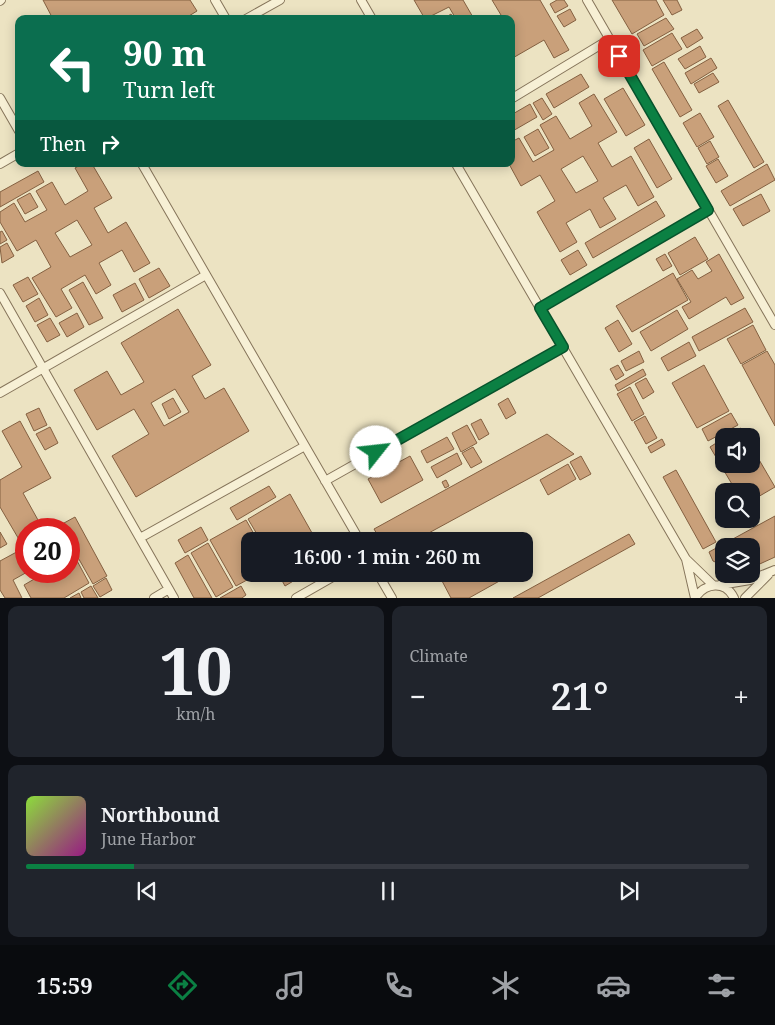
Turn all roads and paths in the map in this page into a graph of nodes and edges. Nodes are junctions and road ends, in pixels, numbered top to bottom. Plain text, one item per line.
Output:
1 (215, 0) edge
2 (280, 0) edge
3 (361, 0) edge
4 (587, 0) edge
5 (224, 15) edge
6 (253, 15) edge
7 (370, 15) edge
8 (610, 39) junction
9 (515, 97) edge
10 (0, 98) edge
11 (15, 124) edge
12 (15, 155) edge
13 (0, 164) edge
14 (144, 167) edge
15 (458, 167) edge
16 (708, 210) junction
17 (206, 275) junction
18 (0, 293) edge
19 (540, 308) junction
20 (775, 325) edge
21 (563, 347) junction
22 (43, 368) junction
23 (0, 393) edge
24 (305, 446) junction
25 (325, 481) junction
26 (355, 532) edge
27 (140, 538) junction
28 (686, 559) junction
29 (773, 571) edge
30 (324, 582) edge
31 (383, 582) edge
32 (716, 585) junction
33 (169, 589) junction
34 (154, 598) edge
35 (174, 598) edge
36 (296, 598) edge
37 (392, 598) edge
38 (695, 598) edge
39 (734, 598) edge
40 (746, 598) edge

1 - 5 lane
2 - 6 lane
3 - 7 lane
4 - 8 lane
8 - 9 lane
8 - 16 lane
10 - 11 lane
12 - 13 lane
14 - 17 lane
15 - 19 lane
16 - 19 lane
16 - 20 lane
17 - 22 lane
17 - 24 lane
18 - 22 lane
19 - 21 lane
21 - 25 lane
21 - 28 lane
22 - 23 lane
22 - 27 lane
24 - 25 lane
24 - 27 lane
25 - 26 lane
27 - 33 lane
28 - 32 lane
28 - 38 lane
29 - 32 lane
29 - 40 lane
30 - 36 lane
31 - 37 lane
32 - 38 lane
32 - 39 lane
33 - 34 lane
33 - 35 lane

